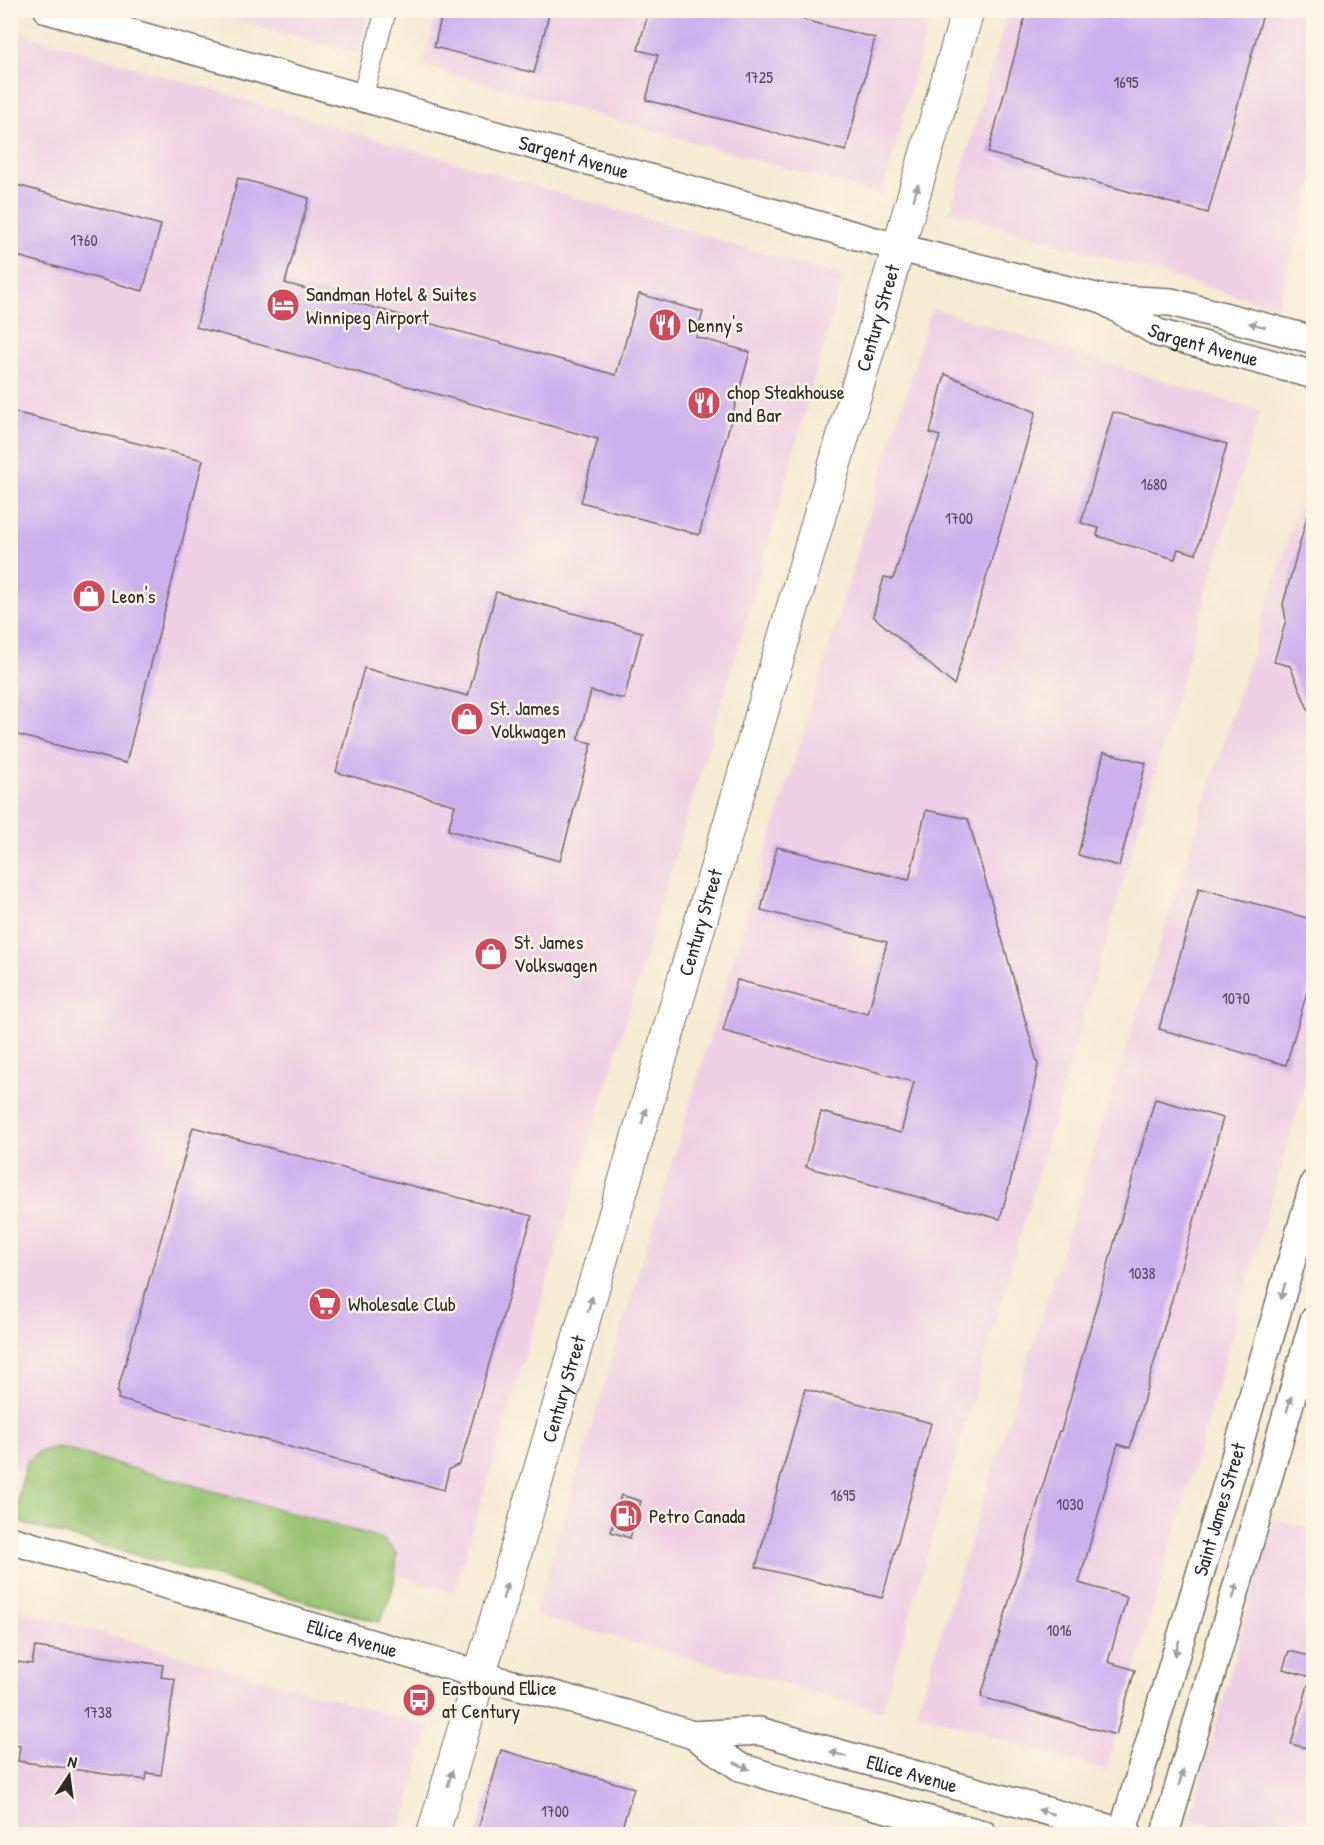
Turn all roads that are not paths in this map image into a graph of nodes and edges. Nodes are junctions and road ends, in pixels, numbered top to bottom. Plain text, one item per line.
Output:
1 (48, 10) edge
2 (386, 10) edge
3 (968, 10) edge
4 (362, 98) junction
5 (900, 248) junction
6 (1100, 298) junction
7 (1314, 340) edge
8 (1314, 375) edge
9 (1314, 1183) edge
10 (1314, 1320) edge
11 (10, 1540) edge
12 (480, 1675) junction
13 (693, 1735) junction
14 (433, 1834) edge
15 (983, 1834) edge
16 (1125, 1834) edge
17 (1165, 1834) edge

1 - 4 main road, Sargent Avenue
2 - 4 street
5 -> 3 main road, Century Street
4 - 5 main road, Sargent Avenue
5 - 6 main road, Sargent Avenue
12 -> 5 main road, Century Street
7 -> 6 main road, Sargent Avenue
6 - 8 main road, Sargent Avenue
9 -> 16 main road, Saint James Street
17 -> 10 main road, Saint James Street
11 - 12 main road, Ellice Avenue
12 - 13 main road, Ellice Avenue
14 -> 12 main road, Century Street
13 -> 15 main road, Ellice Avenue
16 -> 13 main road, Ellice Avenue

